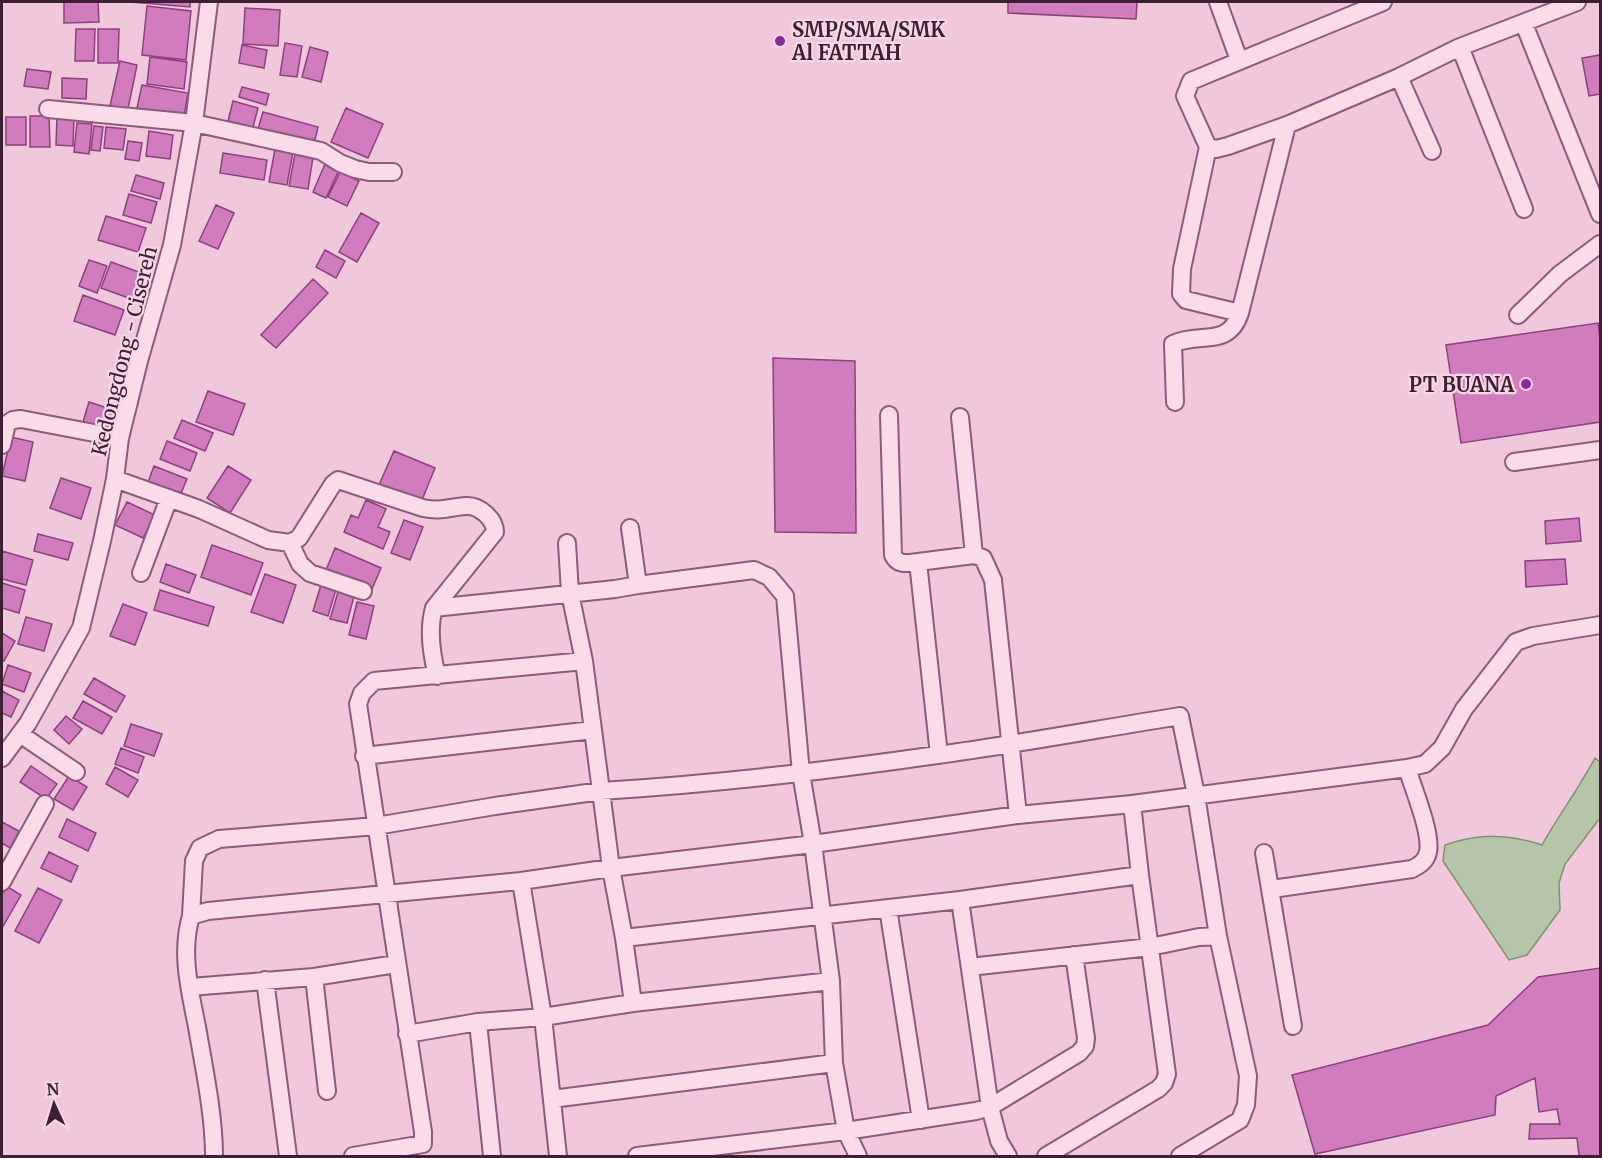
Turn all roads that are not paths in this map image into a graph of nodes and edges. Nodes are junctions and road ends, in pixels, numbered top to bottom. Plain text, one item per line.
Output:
1 (209, 2) edge
2 (1218, 2) edge
3 (1383, 2) edge
4 (1577, 2) edge
5 (1542, 8) edge
6 (1524, 24) junction
7 (1460, 47) junction
8 (1239, 60) junction
9 (1399, 78) junction
10 (48, 109) dead end
11 (194, 123) junction
12 (1287, 125) junction
13 (1208, 147) junction
14 (1432, 151) dead end
15 (393, 172) dead end
16 (1524, 209) dead end
17 (1600, 214) edge
18 (1600, 244) edge
19 (1240, 313) junction
20 (1518, 315) dead end
21 (1175, 402) dead end
22 (889, 415) dead end
23 (960, 417) dead end
24 (120, 438) junction
25 (2, 445) edge
26 (1600, 450) edge
27 (1514, 462) dead end
28 (115, 479) junction
29 (168, 498) junction
30 (630, 528) dead end
31 (290, 543) junction
32 (567, 543) dead end
33 (974, 555) junction
34 (918, 562) junction
35 (141, 573) dead end
36 (638, 585) junction
37 (363, 591) dead end
38 (570, 593) junction
39 (434, 608) junction
40 (1600, 626) edge
41 (584, 661) junction
42 (437, 676) junction
43 (593, 730) junction
44 (20, 734) junction
45 (1011, 743) junction
46 (939, 755) junction
47 (364, 756) junction
48 (2, 758) edge
49 (1407, 768) junction
50 (76, 772) dead end
51 (801, 773) junction
52 (601, 791) junction
53 (1196, 795) junction
54 (45, 804) dead end
55 (1132, 804) junction
56 (1018, 815) junction
57 (376, 826) junction
58 (813, 844) junction
59 (1264, 853) dead end
60 (611, 868) junction
61 (1140, 875) junction
62 (521, 881) junction
63 (2, 882) edge
64 (1272, 889) junction
65 (387, 893) junction
66 (960, 900) junction
67 (888, 908) junction
68 (822, 915) junction
69 (191, 916) junction
70 (1218, 936) junction
71 (624, 938) junction
72 (1150, 947) junction
73 (1074, 955) junction
74 (396, 964) junction
75 (970, 967) junction
76 (314, 977) junction
77 (265, 980) junction
78 (831, 981) junction
79 (190, 987) junction
80 (633, 1003) junction
81 (543, 1017) junction
82 (478, 1022) junction
83 (1293, 1026) dead end
84 (407, 1034) junction
85 (834, 1063) junction
86 (327, 1091) dead end
87 (552, 1099) junction
88 (990, 1107) junction
89 (921, 1120) junction
90 (846, 1131) junction
91 (423, 1150) edge
92 (213, 1156) edge
93 (288, 1156) edge
94 (353, 1156) edge
95 (492, 1156) edge
96 (558, 1156) edge
97 (638, 1156) edge
98 (858, 1156) edge
99 (1008, 1156) edge
100 (1046, 1156) edge
101 (1180, 1156) edge

1 - 11 street, Kedongdong - Cisereh
2 - 8 street
3 - 8 street
4 - 5 street
5 - 6 street
6 - 7 street
6 - 17 street
7 - 9 street
7 - 16 street
8 - 13 street
9 - 12 street
9 - 14 street
10 - 11 street
11 - 15 street
11 - 24 street, Kedongdong - Cisereh
12 - 13 street
12 - 19 street
13 - 19 street
18 - 20 street
19 - 21 street
22 - 34 street
23 - 33 street
24 - 25 street
24 - 28 street, Kedongdong - Cisereh
26 - 27 street
28 - 29 street
28 - 44 street, Kedongdong - Cisereh
29 - 31 street
29 - 35 street
30 - 36 street
31 - 37 street
31 - 39 street
32 - 38 street
33 - 34 street
33 - 45 street
34 - 46 street
36 - 38 street
36 - 51 street
38 - 39 street
38 - 41 street
39 - 42 street
40 - 49 street
41 - 42 street
41 - 43 street
42 - 47 street
43 - 47 street
43 - 52 street
44 - 48 street, Kedongdong - Cisereh
44 - 50 street
45 - 46 street
45 - 53 street
45 - 56 street
46 - 51 street
47 - 57 street
49 - 53 street
49 - 64 street
51 - 52 street
51 - 58 street
52 - 57 street
52 - 60 street
53 - 55 street
53 - 70 street
54 - 63 street
55 - 56 street
55 - 61 street
56 - 58 street
57 - 65 street
57 - 69 street
58 - 60 street
58 - 68 street
59 - 64 street
60 - 62 street
60 - 71 street
61 - 66 street
61 - 72 street
62 - 65 street
62 - 81 street
64 - 83 street
65 - 69 street
65 - 74 street
66 - 67 street
66 - 75 street
67 - 68 street
67 - 89 street
68 - 71 street
68 - 78 street
69 - 79 street
70 - 72 street
70 - 101 street
71 - 80 street
72 - 73 street
72 - 100 street
73 - 75 street
73 - 88 street
74 - 76 street
74 - 84 street
75 - 88 street
76 - 77 street
76 - 86 street
77 - 79 street
77 - 93 street
78 - 80 street
78 - 85 street
79 - 92 street
80 - 81 street
81 - 82 street
81 - 87 street
82 - 84 street
82 - 95 street
84 - 91 street
85 - 87 street
85 - 90 street
87 - 96 street
88 - 89 street
88 - 99 street
89 - 90 street
90 - 97 street
90 - 98 street
91 - 94 street

